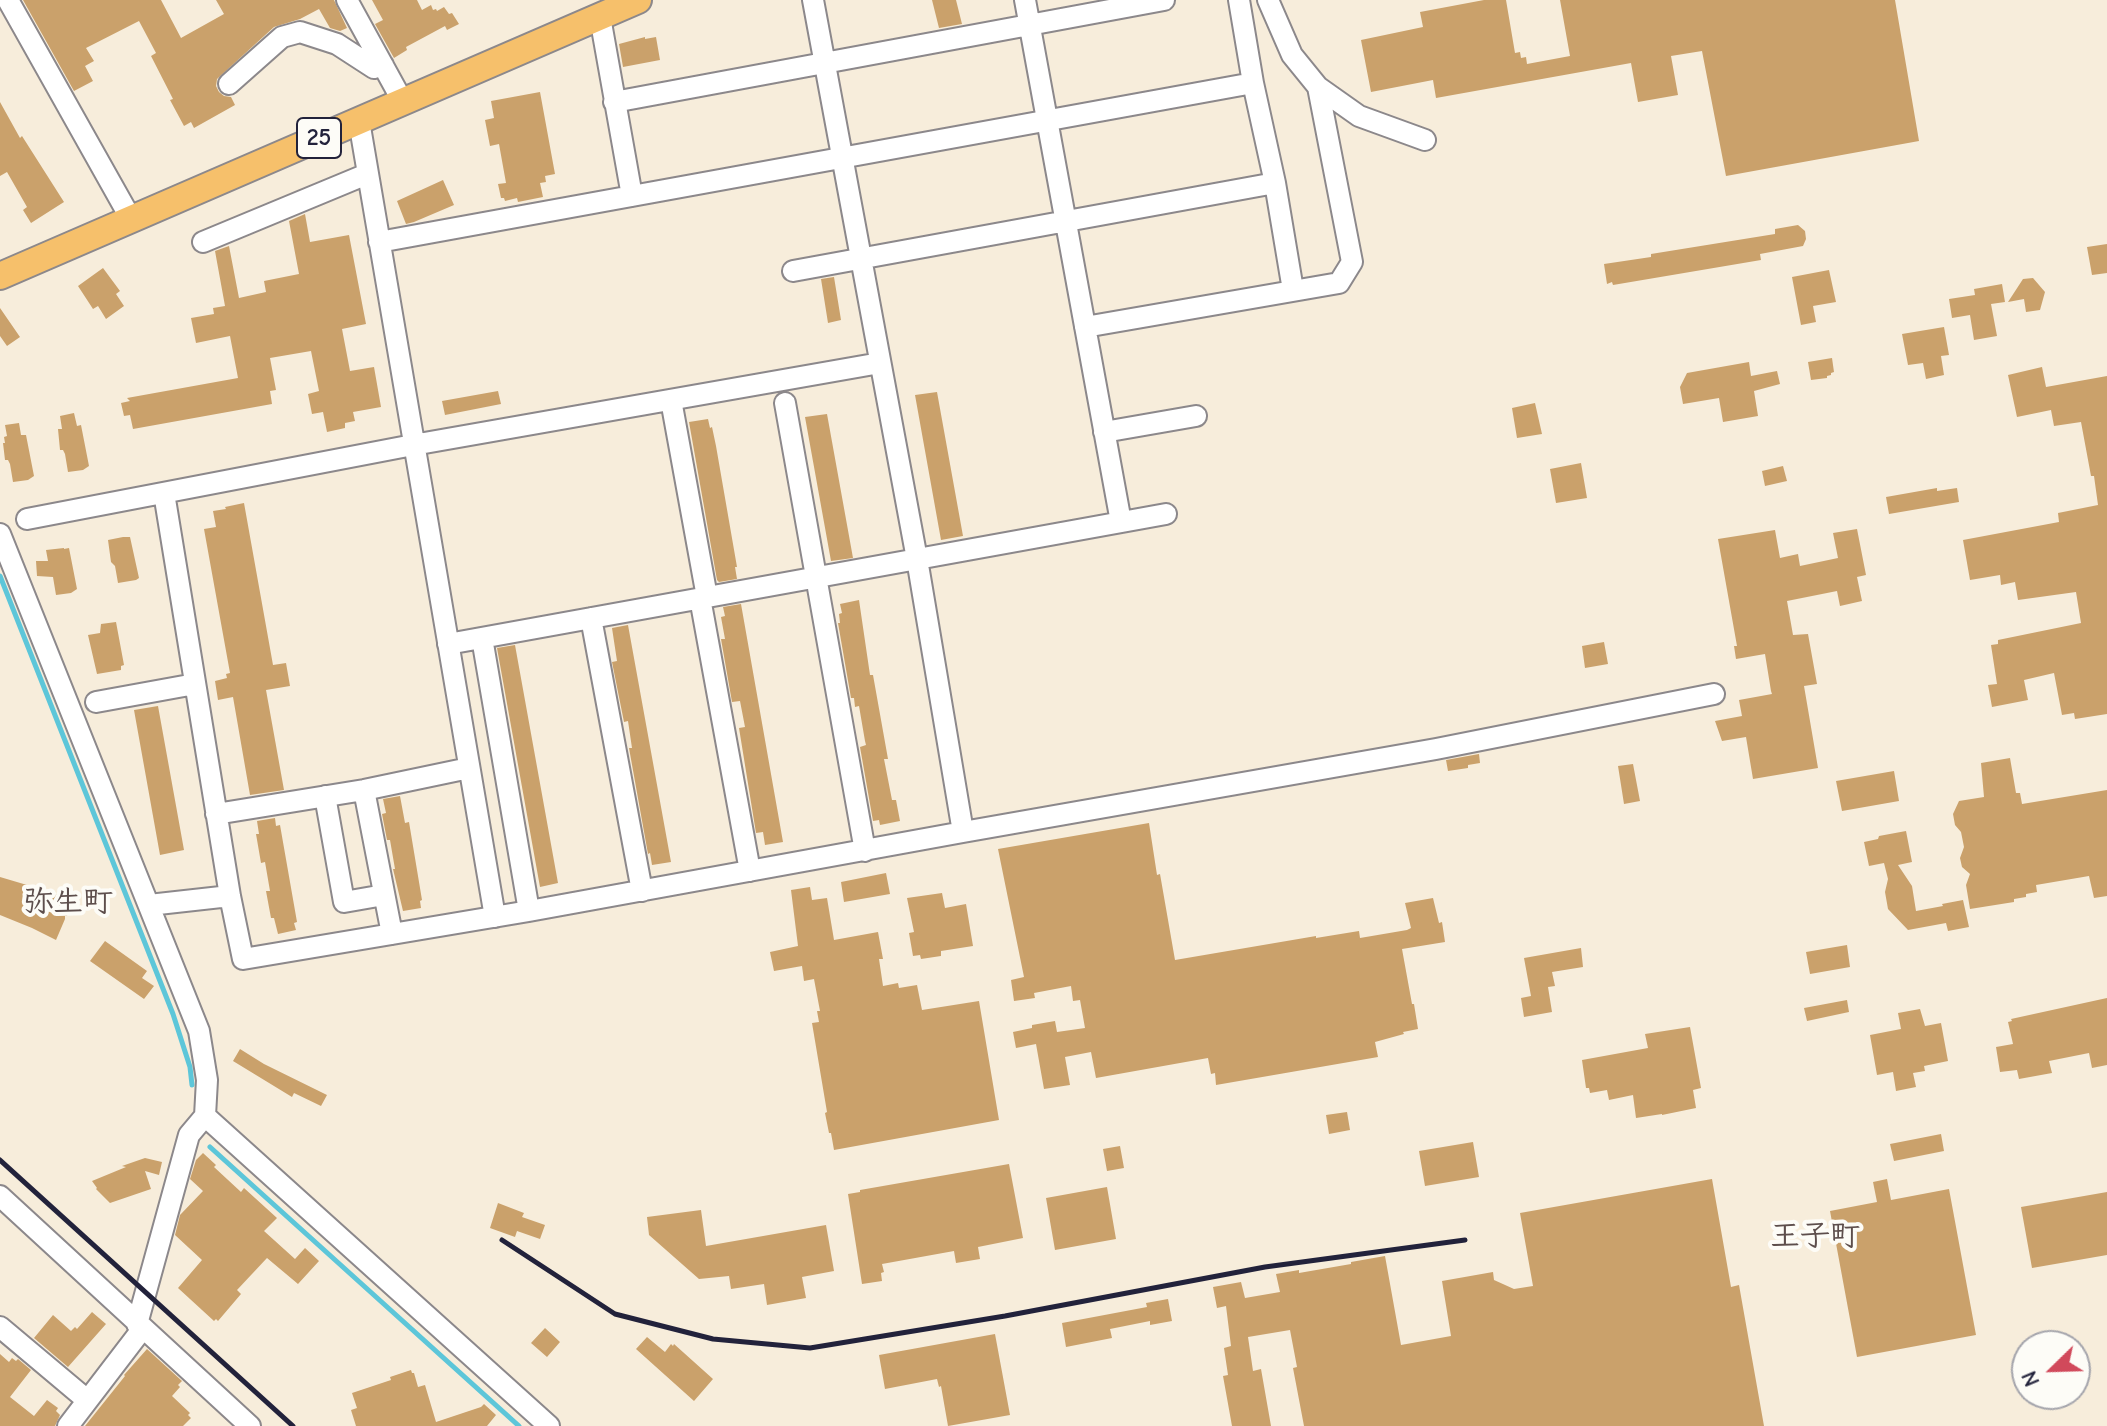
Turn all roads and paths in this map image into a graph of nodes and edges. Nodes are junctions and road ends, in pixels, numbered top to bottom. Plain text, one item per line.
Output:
1 (8, 0) edge
2 (347, 0) edge
3 (638, 0) edge
4 (813, 0) edge
5 (1025, 0) edge
6 (1164, 0) edge
7 (1239, 0) edge
8 (1268, 0) edge
9 (600, 17) junction
10 (1030, 25) junction
11 (825, 63) junction
12 (383, 65) junction
13 (1253, 83) junction
14 (229, 84) dead end
15 (1318, 87) junction
16 (403, 102) junction
17 (614, 102) junction
18 (1047, 120) junction
19 (359, 121) junction
20 (1425, 140) dead end
21 (842, 158) junction
22 (367, 174) junction
23 (1275, 183) junction
24 (632, 196) junction
25 (131, 219) junction
26 (1066, 221) junction
27 (203, 242) dead end
28 (379, 242) junction
29 (861, 258) junction
30 (793, 271) dead end
31 (0, 276) edge
32 (1293, 290) junction
33 (1085, 327) junction
34 (880, 363) junction
35 (671, 400) junction
36 (785, 403) dead end
37 (1196, 416) dead end
38 (1104, 432) junction
39 (413, 445) junction
40 (164, 493) junction
41 (1166, 514) dead end
42 (27, 519) dead end
43 (1121, 522) junction
44 (0, 534) edge
45 (917, 559) junction
46 (816, 577) junction
47 (703, 598) junction
48 (591, 618) junction
49 (482, 638) junction
50 (448, 644) junction
51 (195, 684) junction
52 (1714, 694) dead end
53 (96, 702) dead end
54 (469, 768) junction
55 (364, 790) junction
56 (325, 796) junction
57 (216, 814) junction
58 (963, 832) junction
59 (865, 851) junction
60 (750, 871) junction
61 (642, 891) junction
62 (384, 895) junction
63 (230, 896) junction
64 (149, 905) junction
65 (529, 911) junction
66 (495, 917) junction
67 (392, 934) junction
68 (205, 1116) junction
69 (0, 1196) edge
70 (140, 1326) junction
71 (0, 1327) edge
72 (87, 1400) junction
73 (68, 1426) edge
74 (250, 1426) edge
75 (549, 1426) edge

1 - 25 street
2 - 12 street
3 - 9 main road, 25
4 - 11 street
5 - 10 street
6 - 10 street
7 - 13 street
8 - 15 street
9 - 16 main road, 25
9 - 17 street
10 - 11 street
10 - 18 street
11 - 17 street
11 - 21 street
12 - 14 street
12 - 16 street
13 - 18 street
13 - 23 street
15 - 20 street
15 - 32 street
16 - 19 main road, 25
17 - 24 street
18 - 21 street
18 - 26 street
19 - 22 street
19 - 25 main road, 25
21 - 24 street
21 - 29 street
22 - 27 street
22 - 28 street
23 - 26 street
23 - 32 street
24 - 28 street
25 - 31 main road, 25
26 - 29 street
26 - 33 street
28 - 39 street
29 - 30 street
29 - 34 street
32 - 33 street
33 - 38 street
34 - 35 street
34 - 45 street
35 - 39 street
35 - 47 street
36 - 46 street
37 - 38 street
38 - 43 street
39 - 40 street
39 - 50 street
40 - 42 street
40 - 51 street
41 - 43 street
43 - 45 street
44 - 64 street
45 - 46 street
45 - 58 street
46 - 47 street
46 - 59 street
47 - 48 street
47 - 60 street
48 - 49 street
48 - 61 street
49 - 50 street
49 - 65 street
50 - 54 street
51 - 53 street
51 - 57 street
52 - 58 street
54 - 55 street
54 - 66 street
55 - 56 street
55 - 62 street
56 - 57 street
56 - 62 street
57 - 63 street
58 - 59 street
59 - 60 street
60 - 61 street
61 - 65 street
62 - 67 street
63 - 64 street
63 - 67 street
64 - 68 street
65 - 66 street
66 - 67 street
68 - 70 street
68 - 75 street
69 - 70 street
70 - 72 street
70 - 74 street
71 - 72 street
72 - 73 street

